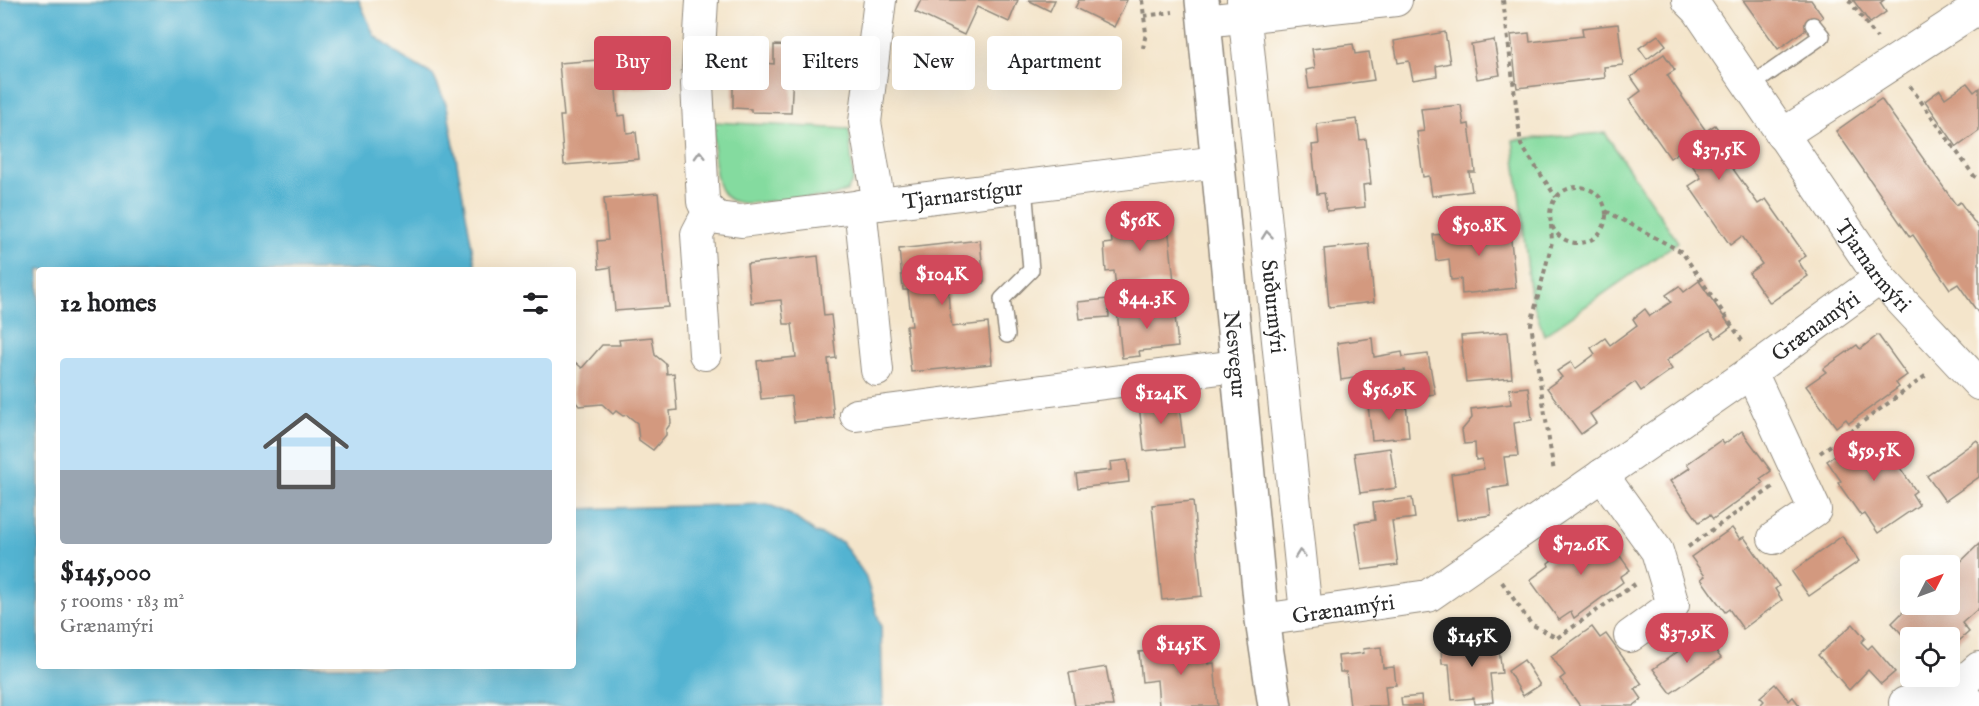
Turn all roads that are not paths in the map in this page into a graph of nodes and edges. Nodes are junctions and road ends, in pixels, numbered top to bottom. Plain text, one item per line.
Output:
1 (702, 0) edge
2 (880, 0) edge
3 (1396, 0) edge
4 (1688, 0) edge
5 (1979, 7) edge
6 (1244, 8) edge
7 (1194, 11) edge
8 (1813, 25) dead end
9 (1749, 87) junction
10 (1782, 135) junction
11 (1218, 162) junction
12 (1024, 186) junction
13 (870, 205) junction
14 (709, 211) junction
15 (1880, 278) junction
16 (1007, 335) dead end
17 (705, 354) dead end
18 (1236, 366) junction
19 (1755, 368) junction
20 (1969, 368) edge
21 (877, 370) dead end
22 (856, 416) dead end
23 (1602, 475) junction
24 (1774, 538) dead end
25 (1306, 613) junction
26 (1262, 620) junction
27 (1630, 636) dead end
28 (1969, 687) edge
29 (1905, 703) dead end
30 (1275, 706) edge

14 -> 1 street
2 - 13 street
3 - 6 street
4 - 9 street, Tjarnarmýri
5 - 10 street
6 - 7 street
25 -> 6 street, Suðurmýri
7 - 11 street, Nesvegur
8 - 9 lane
9 - 10 street, Tjarnarmýri
10 - 15 street, Tjarnarmýri
11 - 12 street, Tjarnarstígur
11 - 18 street, Nesvegur
12 - 13 street, Tjarnarstígur
12 - 16 lane
13 - 14 street, Tjarnarstígur
13 - 21 street
14 - 17 street
15 - 19 street, Grænamýri
15 - 20 street, Tjarnarmýri
18 - 22 street
18 - 26 street, Nesvegur
19 - 23 street, Grænamýri
19 - 24 street, Grænamýri
23 - 25 street, Grænamýri
23 - 27 street
25 - 26 street, Grænamýri
26 - 30 street, Nesvegur
28 - 29 street

